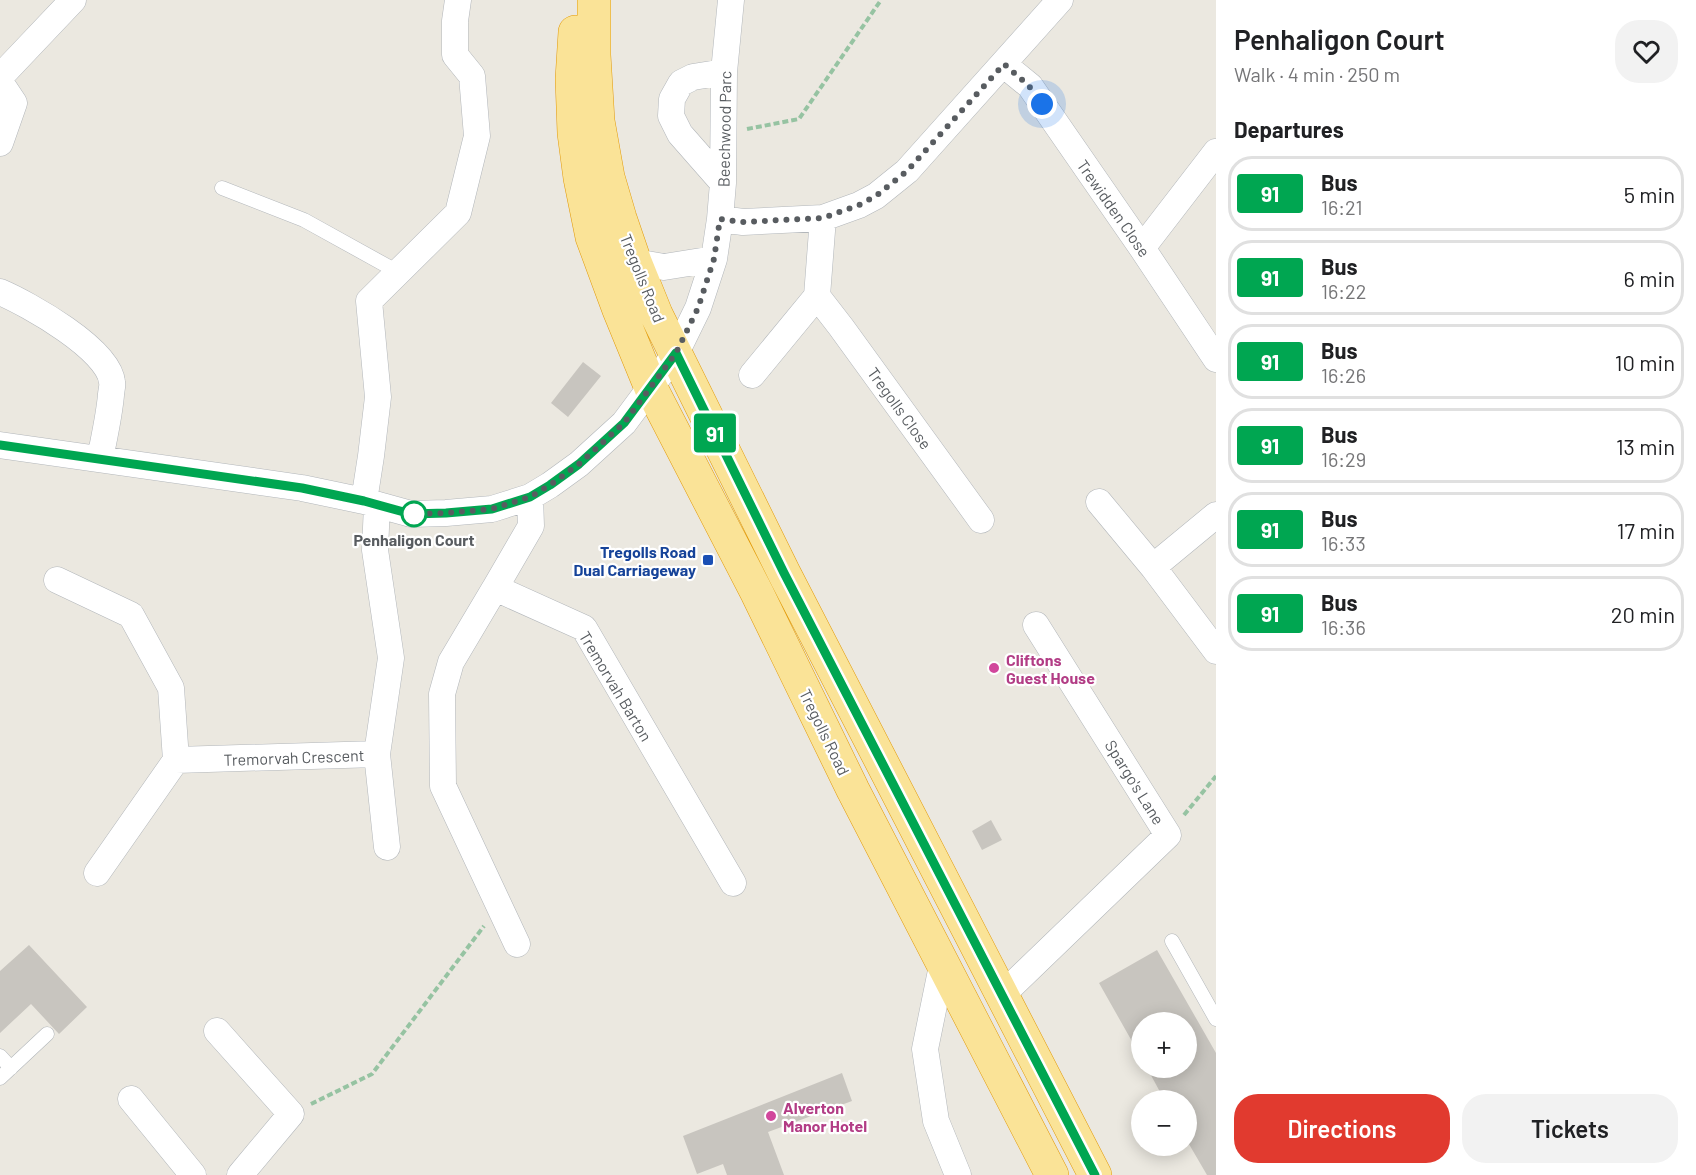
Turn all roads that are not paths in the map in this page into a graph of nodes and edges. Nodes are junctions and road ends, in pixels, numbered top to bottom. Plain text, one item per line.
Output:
1 (73, 0) edge
2 (458, 0) edge
3 (579, 0) edge
4 (594, 0) edge
5 (731, 0) edge
6 (1060, 0) edge
7 (1004, 64) junction
8 (724, 72) junction
9 (0, 77) edge
10 (0, 82) edge
11 (0, 143) edge
12 (1216, 152) edge
13 (723, 183) junction
14 (222, 188) dead end
15 (823, 218) junction
16 (720, 219) junction
17 (1142, 248) junction
18 (714, 259) junction
19 (634, 262) junction
20 (398, 272) junction
21 (0, 292) edge
22 (817, 297) junction
23 (676, 353) junction
24 (1216, 359) edge
25 (752, 375) dead end
26 (651, 388) junction
27 (0, 445) edge
28 (100, 459) junction
29 (530, 497) junction
30 (1099, 502) dead end
31 (370, 503) junction
32 (1216, 515) edge
33 (981, 520) dead end
34 (1153, 567) junction
35 (57, 580) dead end
36 (495, 588) junction
37 (1036, 625) dead end
38 (1216, 651) edge
39 (377, 754) junction
40 (176, 760) junction
41 (387, 847) dead end
42 (97, 873) dead end
43 (733, 882) dead end
44 (1172, 941) dead end
45 (517, 944) dead end
46 (943, 961) junction
47 (1002, 995) junction
48 (1216, 1019) edge
49 (217, 1032) dead end
50 (47, 1034) dead end
51 (0, 1056) edge
52 (11, 1068) junction
53 (0, 1078) edge
54 (131, 1099) dead end
55 (193, 1175) edge
56 (240, 1175) edge
57 (958, 1175) edge
58 (1052, 1175) edge
59 (1095, 1175) edge

1 - 9 street
2 - 20 street
3 - 26 highway, Tregolls Road
4 - 19 highway, Tregolls Road
5 - 8 street, Beechwood Parc
6 - 7 street
7 - 15 street
7 - 17 street, Trewidden Close
8 - 13 street, Beechwood Parc
8 - 13 street
10 - 11 street
12 - 17 street
13 - 16 street, Beechwood Parc
14 - 20 lane
15 - 16 street
15 - 22 street
16 - 18 street, Beechwood Parc
17 - 24 street, Trewidden Close
18 - 19 street
18 - 23 street, Beechwood Parc
19 - 23 highway, Tregolls Road
20 - 31 street
21 - 28 street
22 - 25 street
22 - 33 street, Tregolls Close
23 - 26 street, Beechwood Parc
23 - 47 highway, Tregolls Road
26 - 29 street, Beechwood Parc
26 - 46 highway, Tregolls Road
27 - 28 street, Beechwood Parc
28 - 31 street, Beechwood Parc
29 - 31 street, Beechwood Parc
29 - 36 street
30 - 34 street
31 - 39 street, Tremorvah Crescent
32 - 34 street
34 - 38 street
35 - 40 street
36 - 43 street, Tremorvah Barton
36 - 45 street
37 - 47 street, Spargo's Lane
39 - 40 street, Tremorvah Crescent
39 - 41 street
40 - 42 street
44 - 48 lane
46 - 57 street
46 - 58 highway, Tregolls Road
47 - 59 highway, Tregolls Road
49 - 56 street
50 - 52 lane
51 - 52 lane
52 - 53 lane
54 - 55 street

